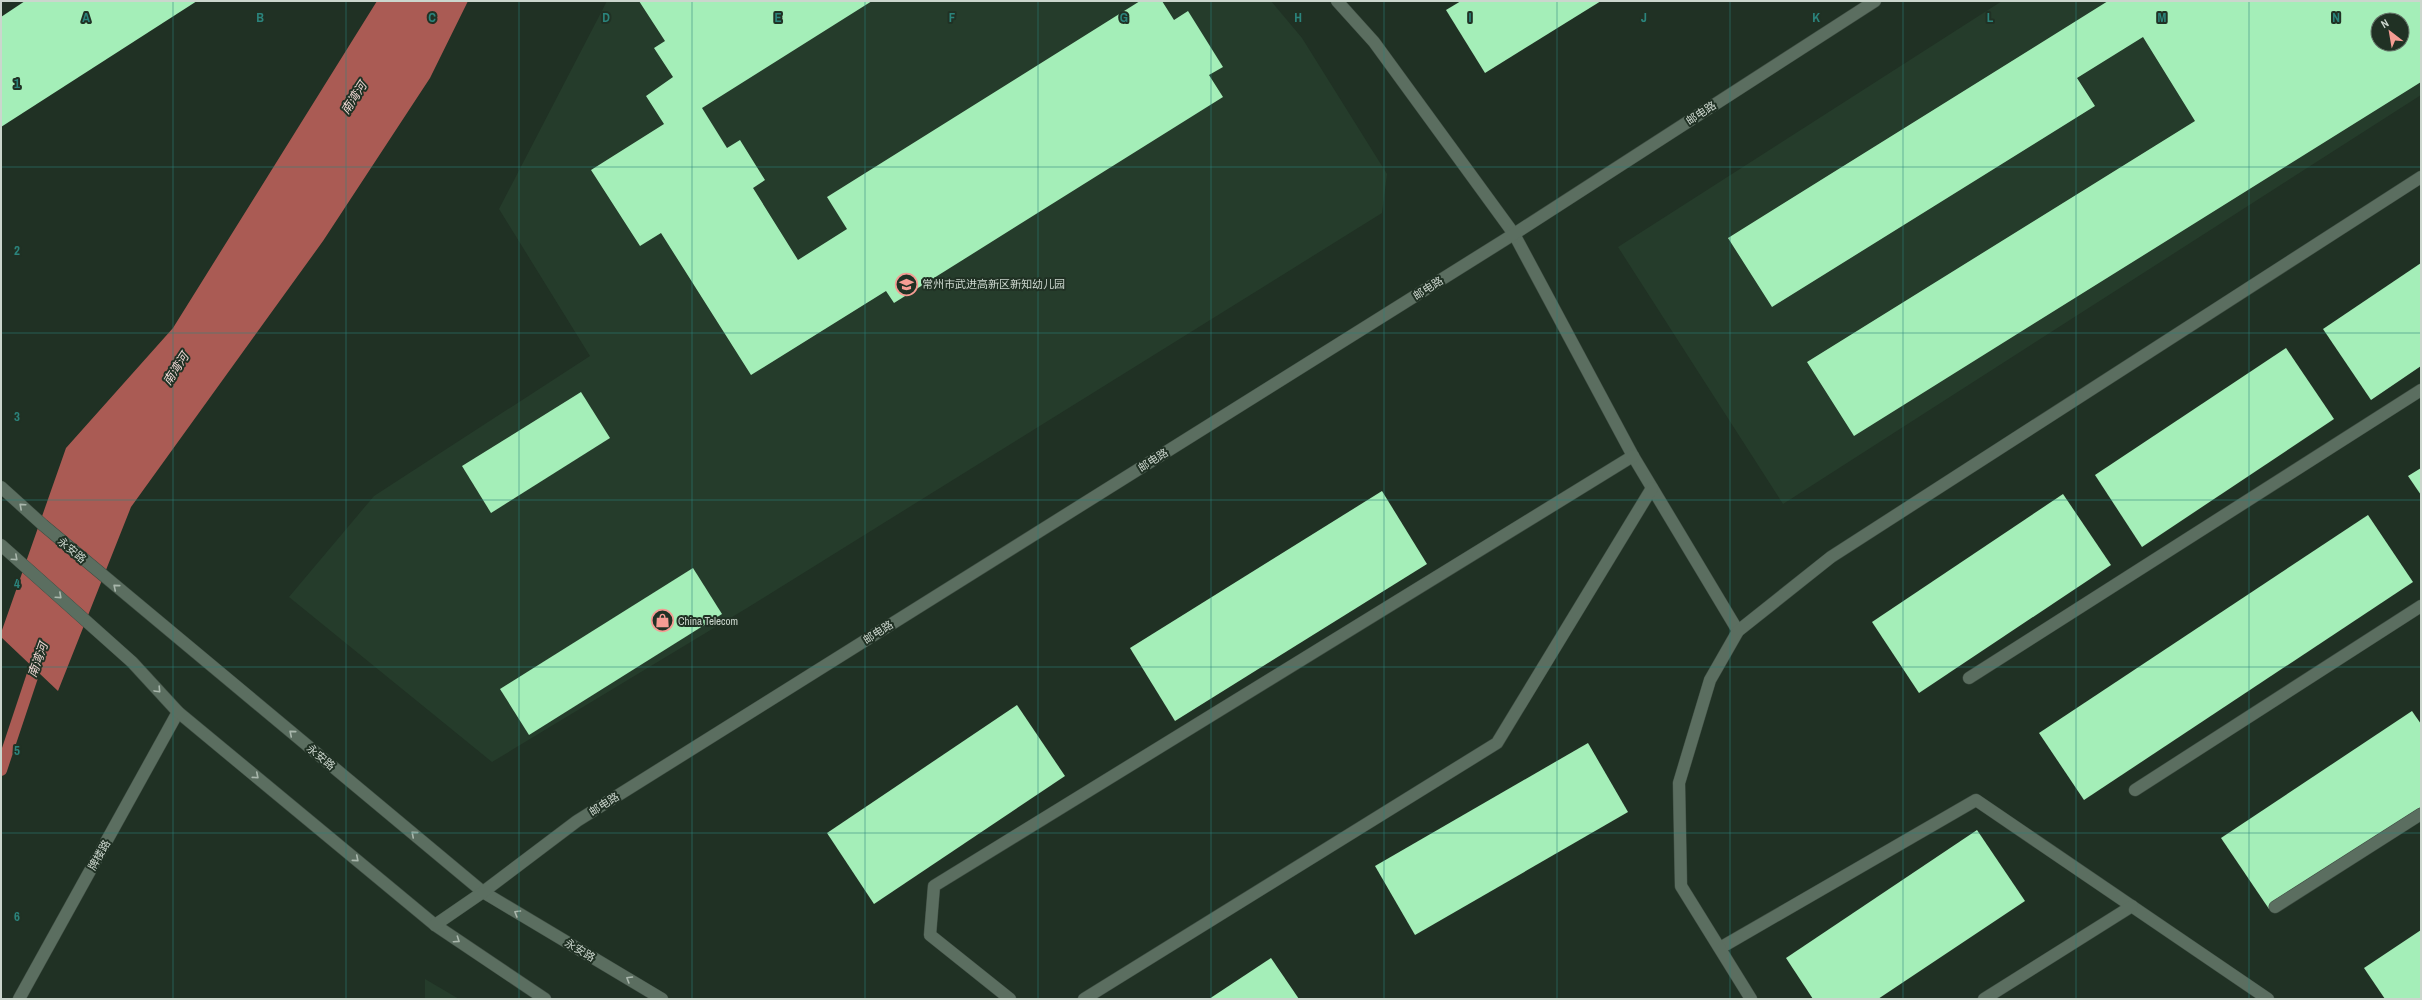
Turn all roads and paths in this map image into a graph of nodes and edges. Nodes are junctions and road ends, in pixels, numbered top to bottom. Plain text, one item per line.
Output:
1 (1338, 1) edge
2 (1875, 1) edge
3 (2421, 177) edge
4 (1514, 234) junction
5 (2421, 390) edge
6 (1633, 456) junction
7 (1, 487) edge
8 (1652, 488) junction
9 (1, 545) edge
10 (2421, 606) edge
11 (1738, 631) junction
12 (1969, 678) dead end
13 (178, 712) junction
14 (2135, 790) dead end
15 (2421, 814) edge
16 (483, 892) junction
17 (2132, 906) junction
18 (2275, 907) dead end
19 (435, 925) junction
20 (1720, 948) junction
21 (2259, 997) edge
22 (19, 999) edge
23 (545, 999) edge
24 (662, 999) edge
25 (1010, 999) edge
26 (1084, 999) edge
27 (1751, 999) edge
28 (1984, 999) edge

1 - 4 street
2 - 4 street, 邮电路
3 - 11 street
4 - 6 street
4 - 16 street, 邮电路
5 - 12 street
6 - 8 street
6 - 25 street
16 -> 7 street, 永安路
8 - 11 street
8 - 26 street
9 -> 13 street
10 - 14 street
11 - 20 street
13 -> 19 street
13 - 22 street, 牌楼路
15 - 18 street
16 - 19 street, 邮电路
24 -> 16 street, 永安路
17 - 20 street
17 - 21 street
17 - 28 street
19 -> 23 street
20 - 27 street

